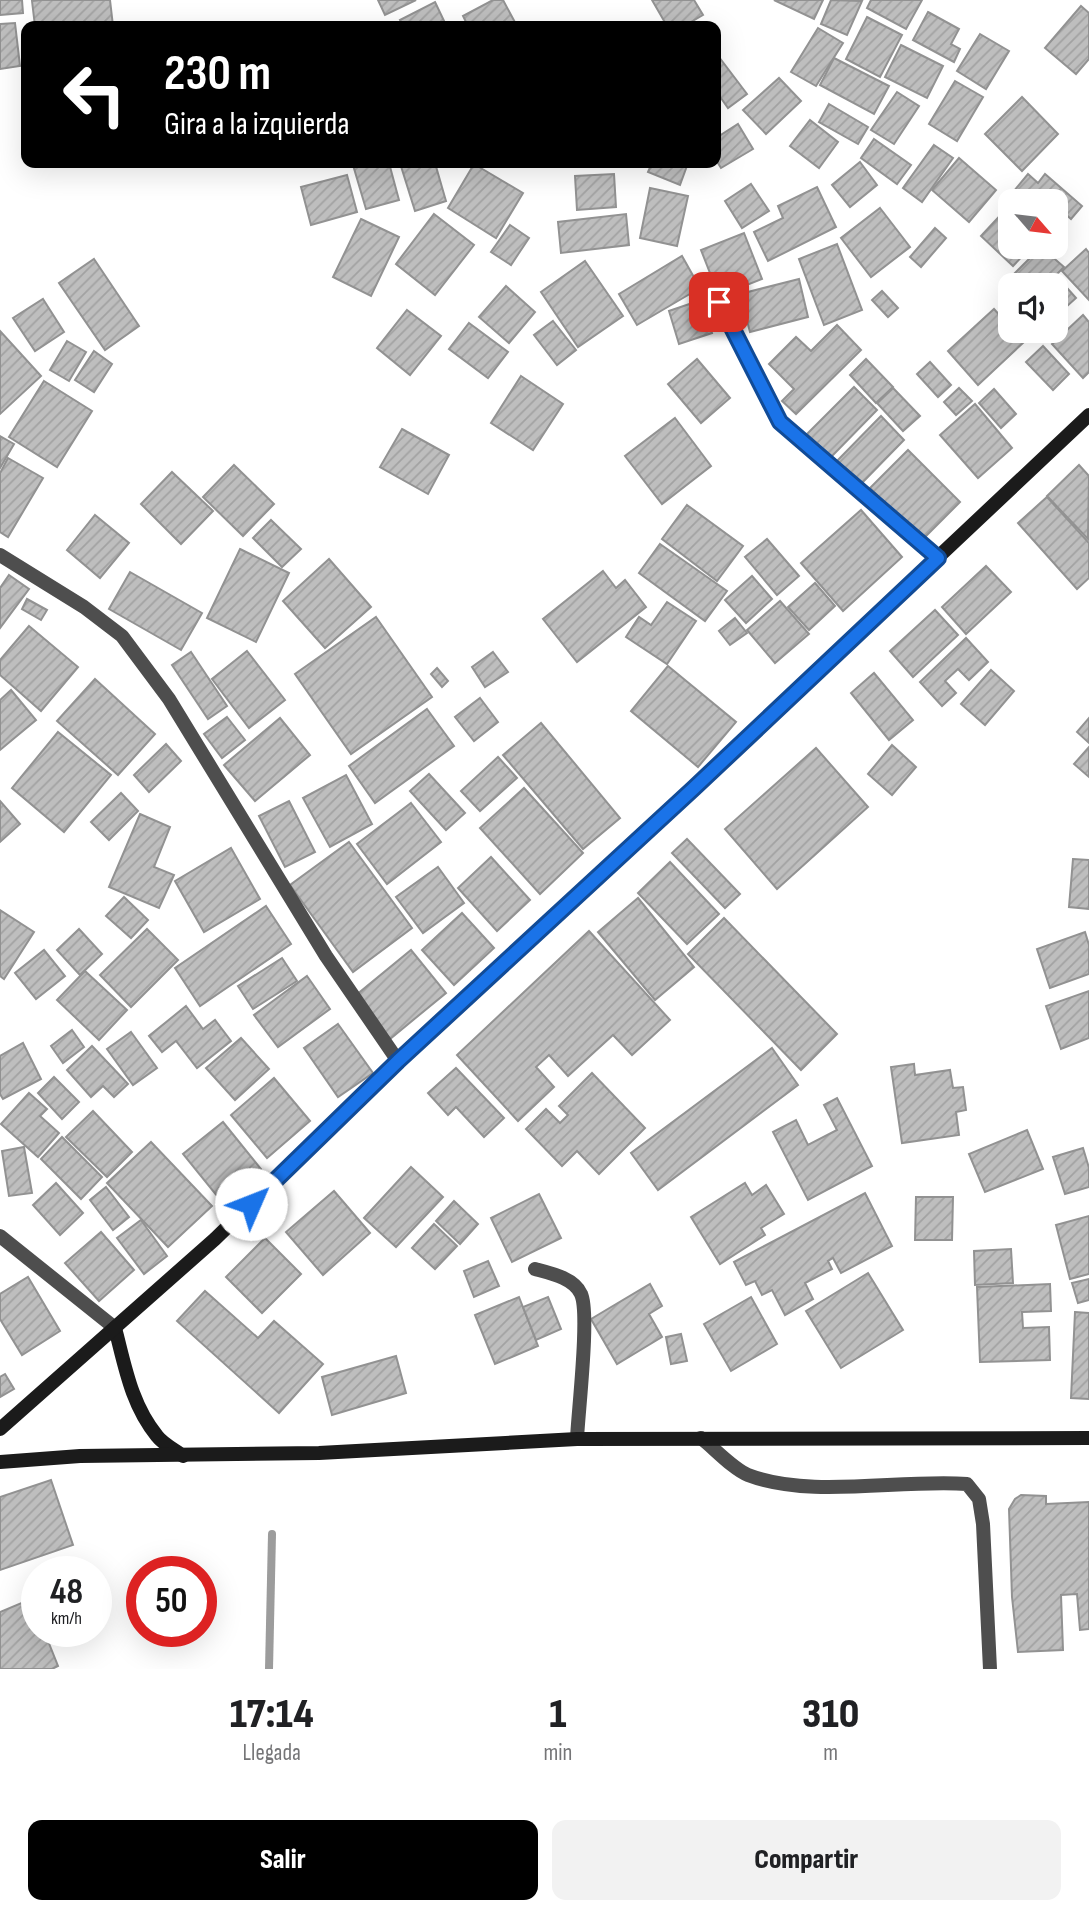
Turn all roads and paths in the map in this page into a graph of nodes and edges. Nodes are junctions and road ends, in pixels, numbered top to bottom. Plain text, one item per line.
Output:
1 (719, 302) dead end
2 (1089, 415) edge
3 (0, 555) edge
4 (938, 558) junction
5 (398, 1061) junction
6 (0, 1236) edge
7 (535, 1269) dead end
8 (115, 1328) junction
9 (0, 1429) edge
10 (701, 1438) junction
11 (1089, 1438) edge
12 (577, 1439) junction
13 (183, 1457) junction
14 (0, 1462) edge
15 (990, 1669) edge

1 - 4 street
2 - 4 main road
3 - 5 street
4 - 5 main road
5 - 8 main road
6 - 8 street
7 - 12 street
8 - 9 main road
8 - 13 main road
10 - 11 main road
10 - 12 main road
10 - 15 street
12 - 13 main road
13 - 14 main road

